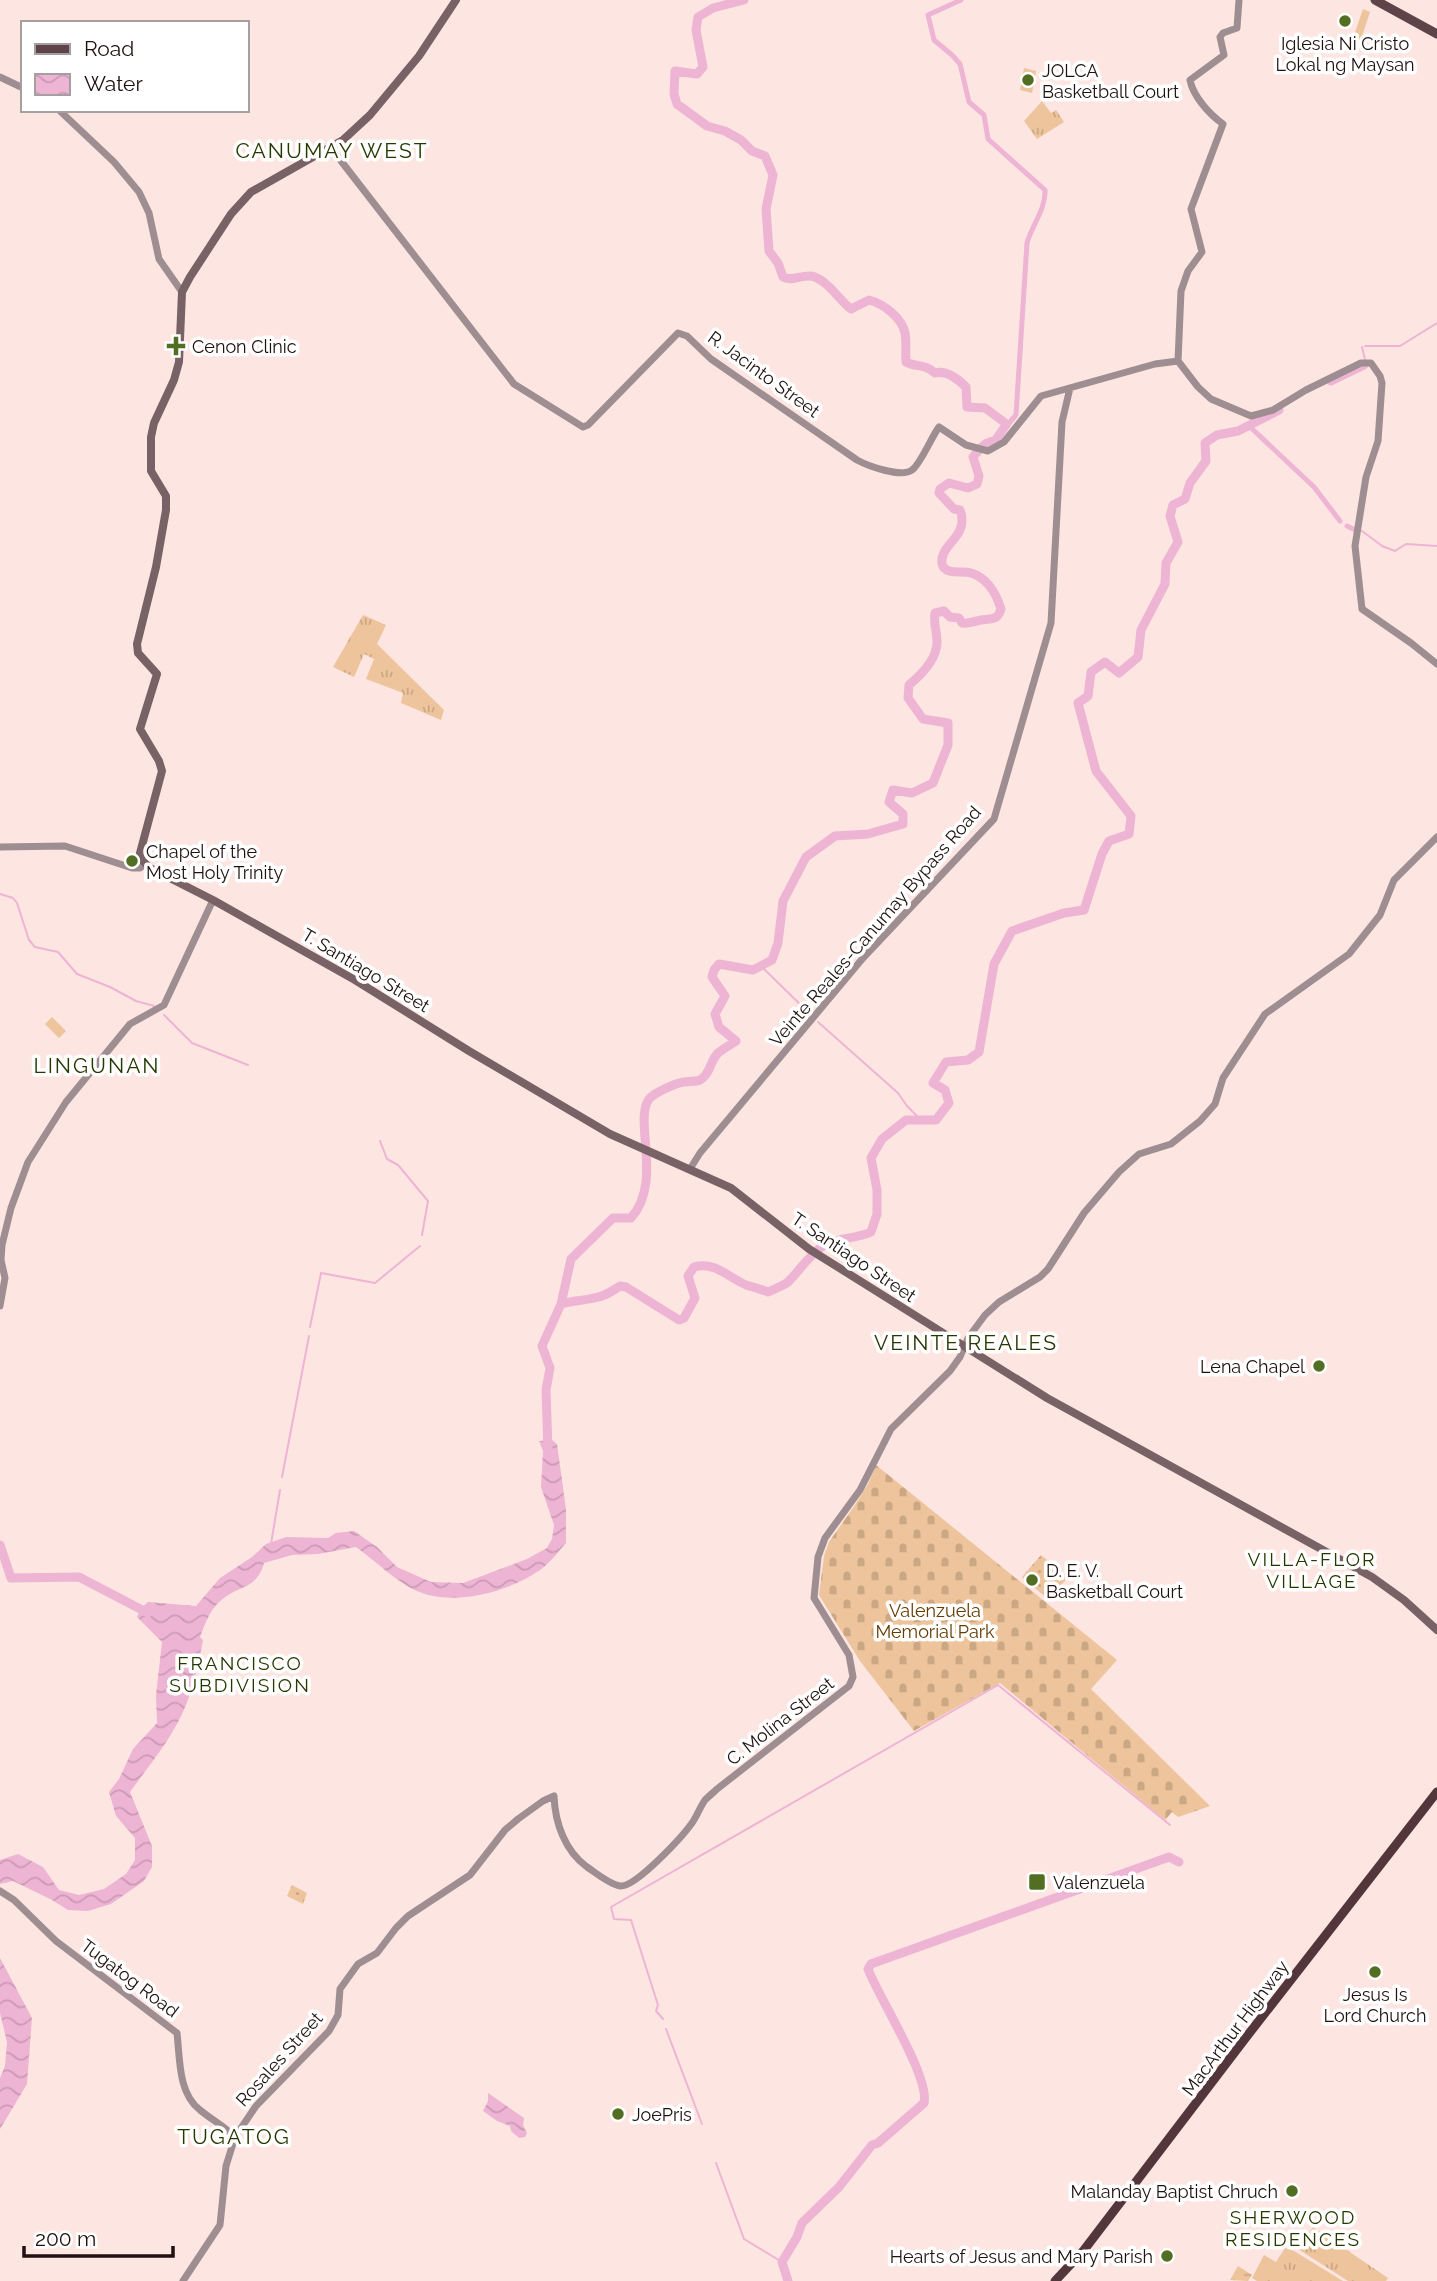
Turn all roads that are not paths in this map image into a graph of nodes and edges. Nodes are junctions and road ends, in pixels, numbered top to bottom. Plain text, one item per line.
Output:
1 (456, 0) edge
2 (1239, 0) edge
3 (1375, 0) edge
4 (1437, 34) edge
5 (0, 77) edge
6 (21, 87) edge
7 (61, 112) edge
8 (331, 148) junction
9 (182, 292) junction
10 (1178, 360) junction
11 (1070, 388) junction
12 (1437, 664) edge
13 (1437, 837) edge
14 (0, 847) edge
15 (145, 864) junction
16 (213, 900) junction
17 (690, 1169) junction
18 (0, 1306) edge
19 (964, 1346) junction
20 (1437, 1630) edge
21 (1437, 1792) edge
22 (554, 1796) joint
23 (0, 1891) edge
24 (234, 2137) junction
25 (183, 2281) edge
26 (1055, 2281) edge

1 - 8 main road
2 - 10 street
3 - 4 main road
5 - 6 street
7 - 9 street
8 - 9 main road
8 - 11 street, R. Jacinto Street
9 - 15 main road
10 - 11 street, R. Jacinto Street
10 - 12 street
11 - 17 street, Veinte Reales-Canumay Bypass Road
13 - 19 street
14 - 15 street
15 - 16 main road, T. Santiago Street
16 - 17 main road, T. Santiago Street
16 - 18 street
17 - 19 main road, T. Santiago Street
19 - 20 main road, T. Santiago Street
19 - 22 street, C. Molina Street
21 - 26 highway, MacArthur Highway
22 - 24 street, Rosales Street
23 - 24 street, Tugatog Road
24 - 25 street

